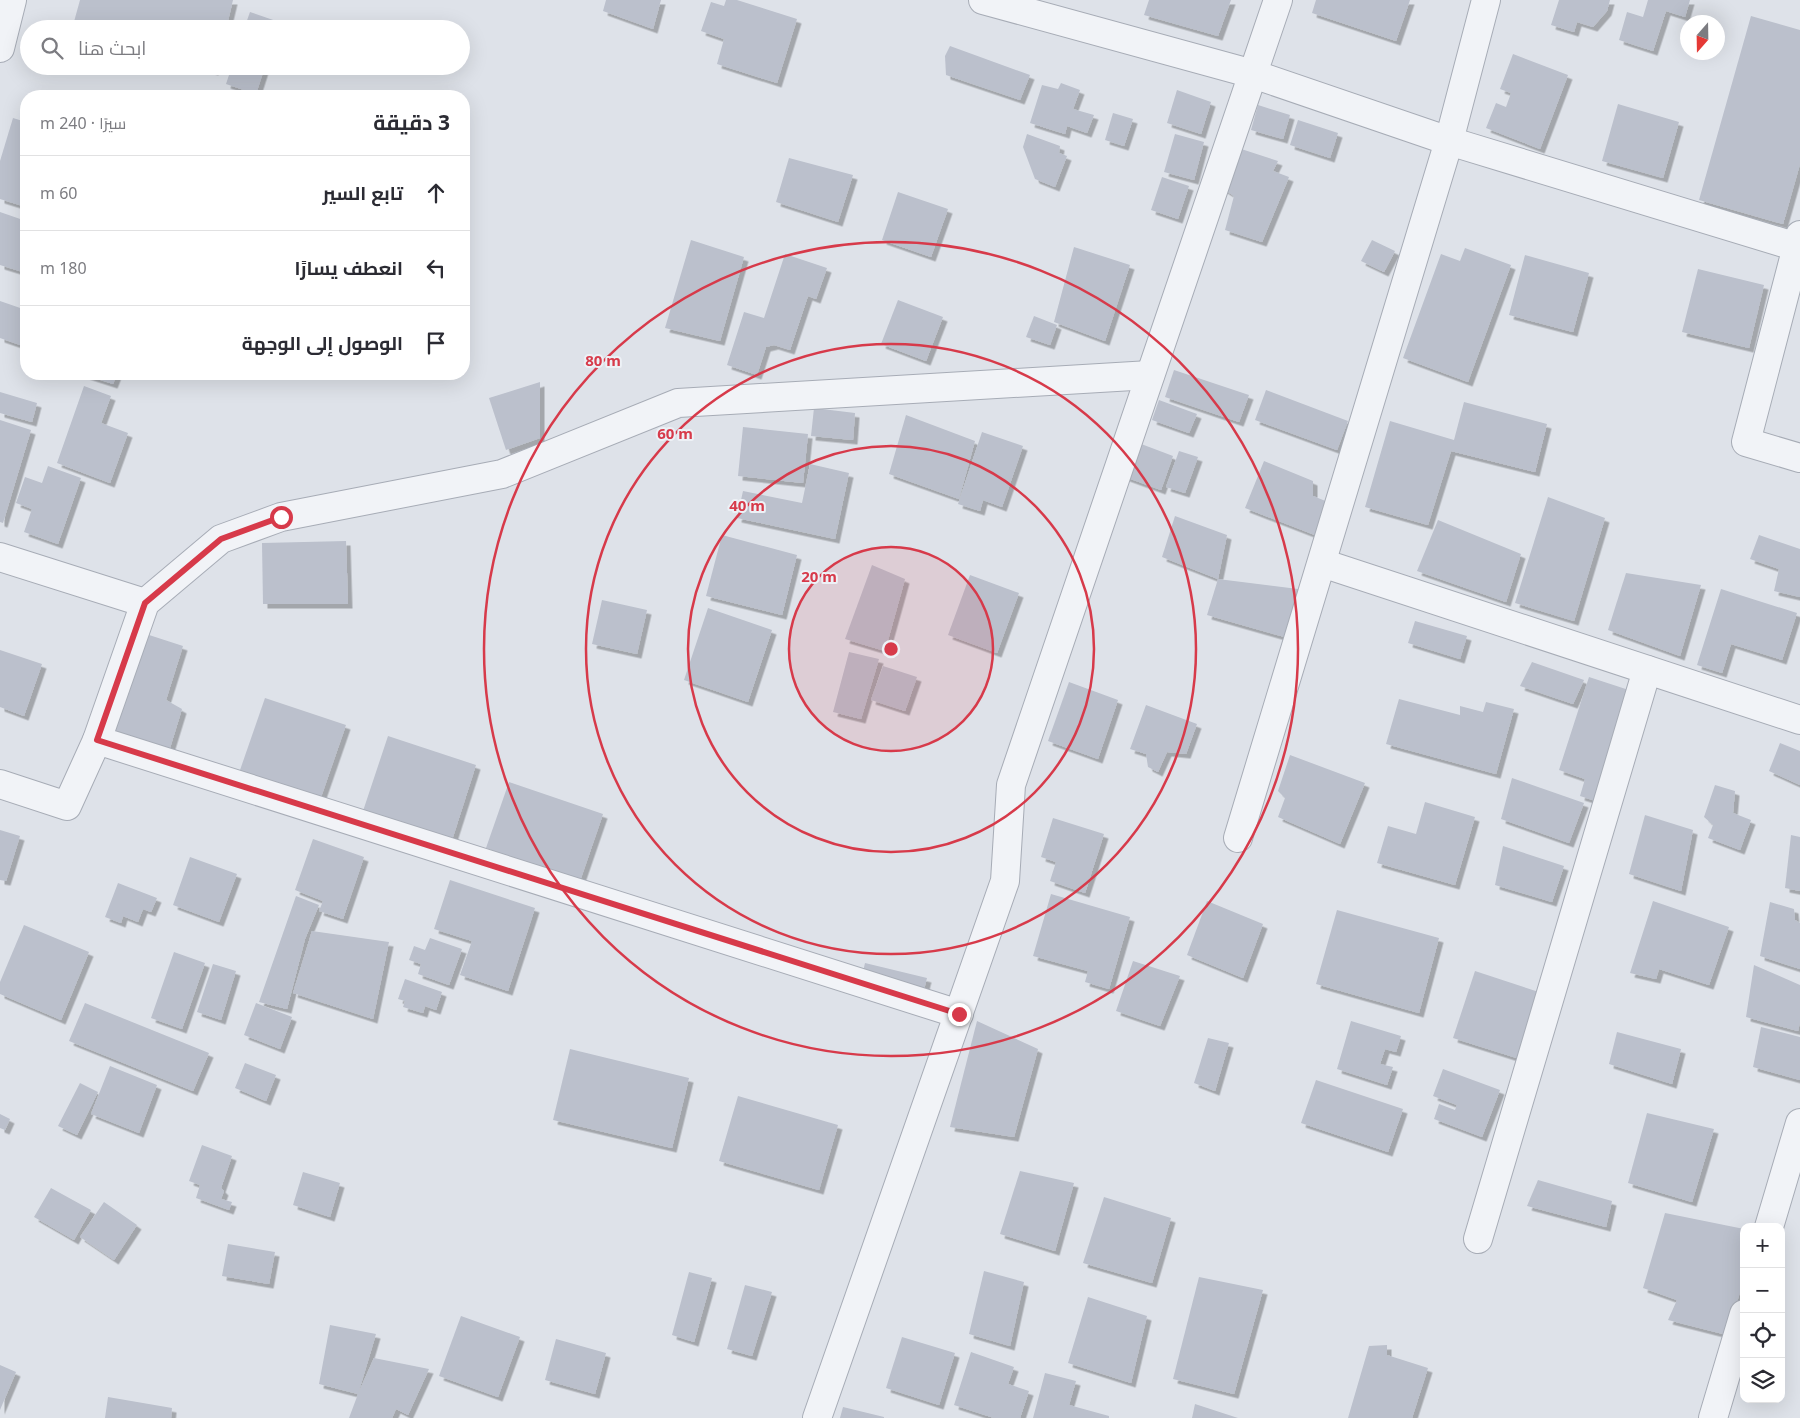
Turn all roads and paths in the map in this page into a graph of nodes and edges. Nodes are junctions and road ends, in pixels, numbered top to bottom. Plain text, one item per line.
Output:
1 (12, 0) edge
2 (983, 0) edge
3 (1278, 0) edge
4 (1486, 0) edge
5 (0, 48) edge
6 (1253, 74) junction
7 (1449, 141) junction
8 (1798, 241) edge
9 (1150, 375) junction
10 (1800, 458) edge
11 (0, 558) edge
12 (1322, 562) junction
13 (145, 603) junction
14 (1647, 670) junction
15 (1800, 720) edge
16 (97, 740) junction
17 (0, 784) edge
18 (1238, 838) dead end
19 (959, 1014) junction
20 (1800, 1123) edge
21 (1771, 1223) edge
22 (1478, 1239) dead end
23 (1740, 1327) edge
24 (817, 1418) edge
25 (1713, 1418) edge

1 - 5 street
2 - 6 street
3 - 6 street
4 - 7 street
6 - 7 street
6 - 9 street
7 - 8 street
7 - 12 street
8 - 10 street
9 - 13 street
9 - 19 street
11 - 13 street
12 - 14 street
12 - 18 street
13 - 16 street
14 - 15 street
14 - 22 street
16 - 17 street
16 - 19 street
19 - 24 street
20 - 21 street
23 - 25 street

